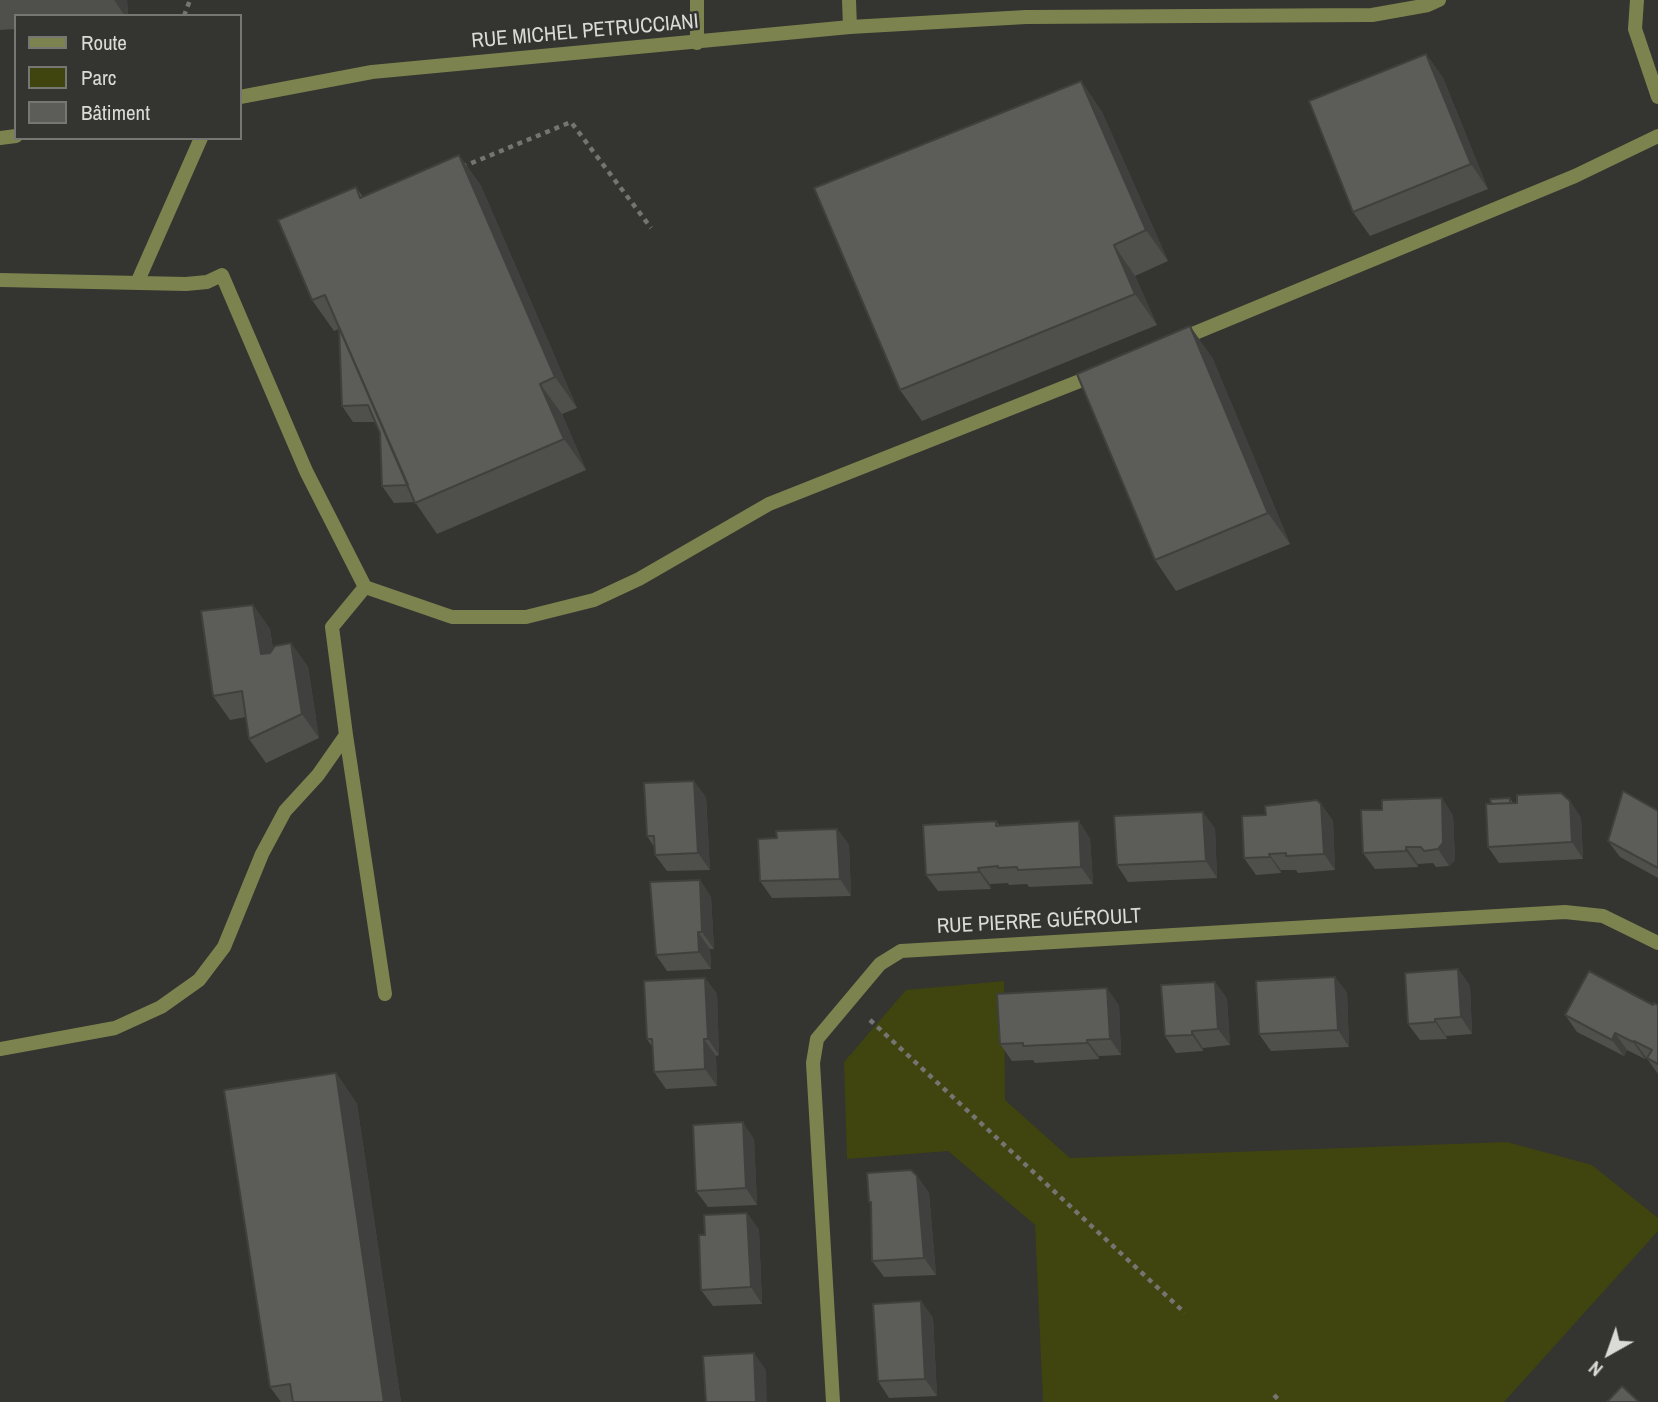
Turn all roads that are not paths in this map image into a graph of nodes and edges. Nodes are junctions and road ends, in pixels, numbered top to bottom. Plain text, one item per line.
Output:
1 (696, 0) edge
2 (849, 0) edge
3 (1439, 0) edge
4 (1637, 0) edge
5 (850, 27) junction
6 (697, 43) junction
7 (242, 97) edge
8 (1658, 97) edge
9 (1658, 136) edge
10 (200, 140) edge
11 (0, 280) edge
12 (137, 283) junction
13 (1167, 345) edge
14 (1103, 372) edge
15 (365, 587) junction
16 (346, 735) junction
17 (1658, 943) edge
18 (385, 994) dead end
19 (0, 1048) edge
20 (833, 1402) edge

1 - 6 street
2 - 5 street
3 - 5 street, RUE MICHEL PETRUCCIANI
4 - 8 street
5 - 6 street, RUE MICHEL PETRUCCIANI
6 - 7 street, RUE MICHEL PETRUCCIANI
9 - 13 street
10 - 12 street
11 - 12 street
12 - 15 street
14 - 15 street
15 - 16 street
16 - 18 street
16 - 19 street
17 - 20 street, RUE PIERRE GUÉROULT

